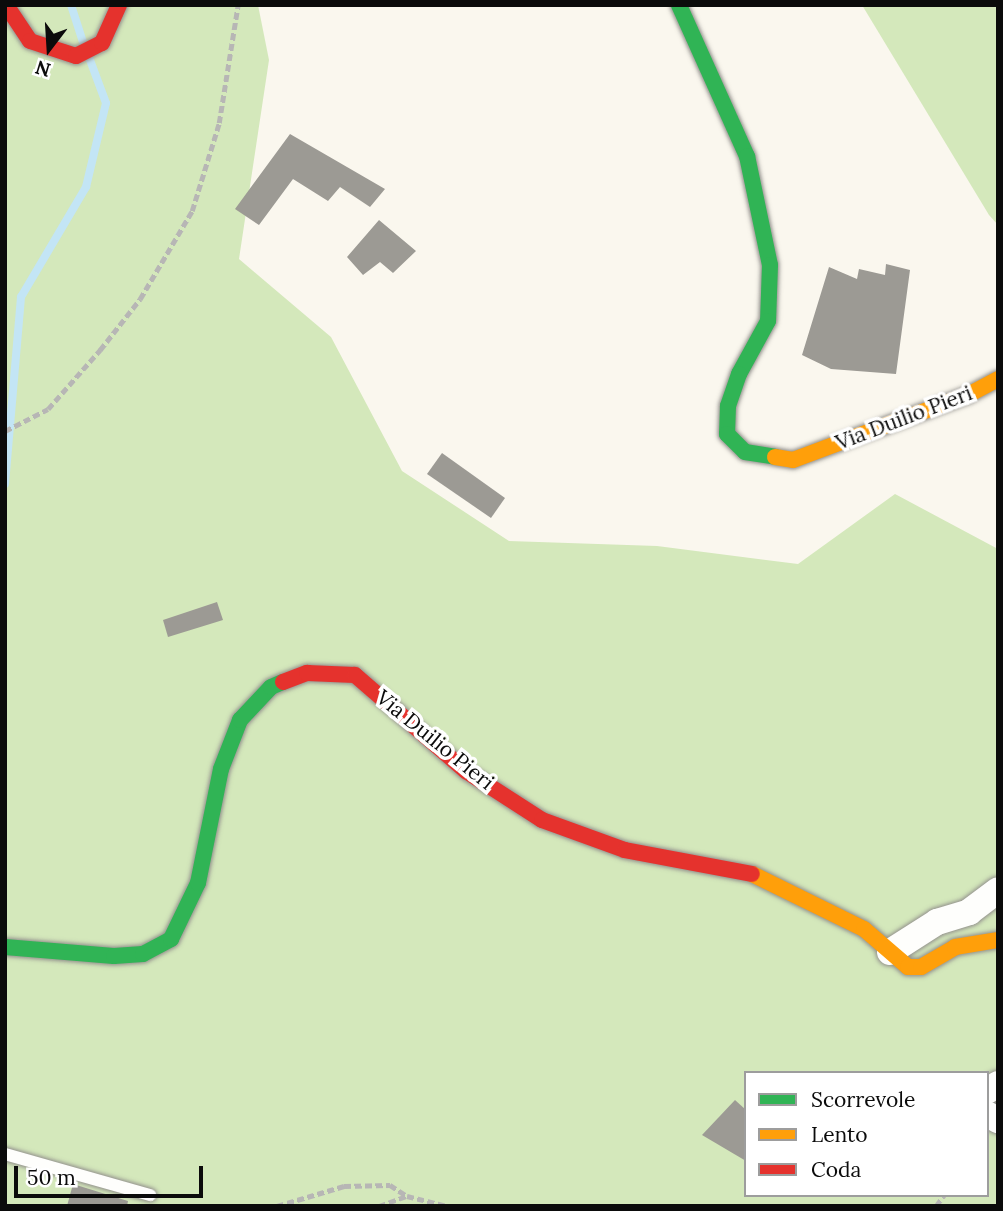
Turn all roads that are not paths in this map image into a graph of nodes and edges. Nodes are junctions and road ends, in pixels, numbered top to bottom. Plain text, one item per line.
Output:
1 (6, 5) edge
2 (119, 5) edge
3 (678, 5) edge
4 (998, 379) edge
5 (998, 890) edge
6 (998, 940) edge
7 (5, 947) edge
8 (890, 952) junction
9 (5, 1154) edge
10 (150, 1195) dead end

1 - 2 street
3 - 4 street, Via Duilio Pieri
5 - 8 street
6 - 8 street, Via Duilio Pieri
7 - 8 street, Via Duilio Pieri
9 - 10 lane

